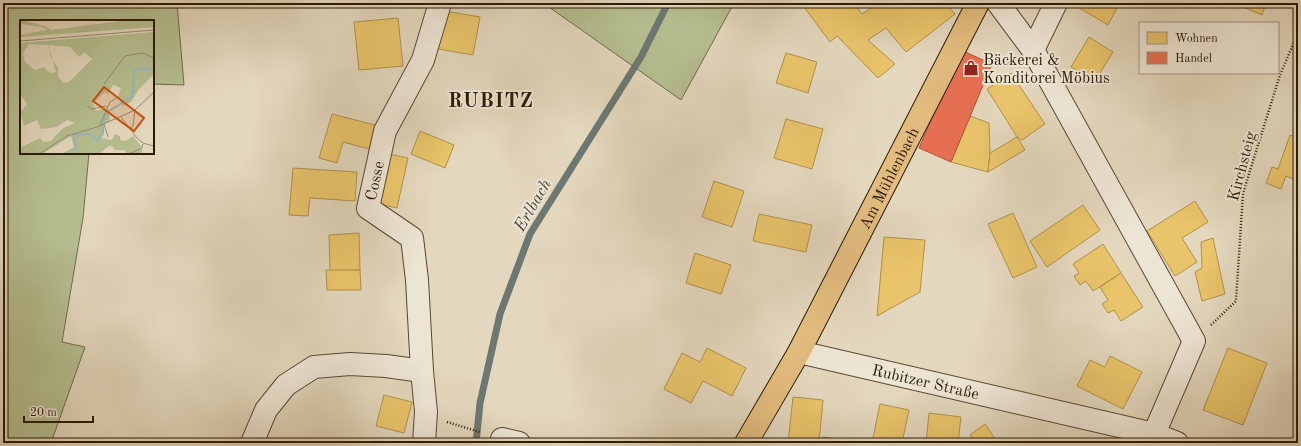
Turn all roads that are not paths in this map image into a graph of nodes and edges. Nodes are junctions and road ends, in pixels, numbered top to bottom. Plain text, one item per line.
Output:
1 (440, 3) edge
2 (978, 3) edge
3 (998, 3) edge
4 (1056, 3) edge
5 (1034, 50) junction
6 (799, 352) junction
7 (422, 371) junction
8 (1154, 434) junction
9 (252, 443) edge
10 (424, 443) edge
11 (746, 443) edge
12 (1177, 443) edge

1 - 7 street, Cosse
2 - 6 main road, Am Mühlenbach
3 - 5 street
4 - 5 street
5 - 8 street
6 - 8 street, Rubitzer Straße
6 - 11 main road
7 - 9 street
7 - 10 street, Cosse
8 - 12 street, Rubitzer Straße

